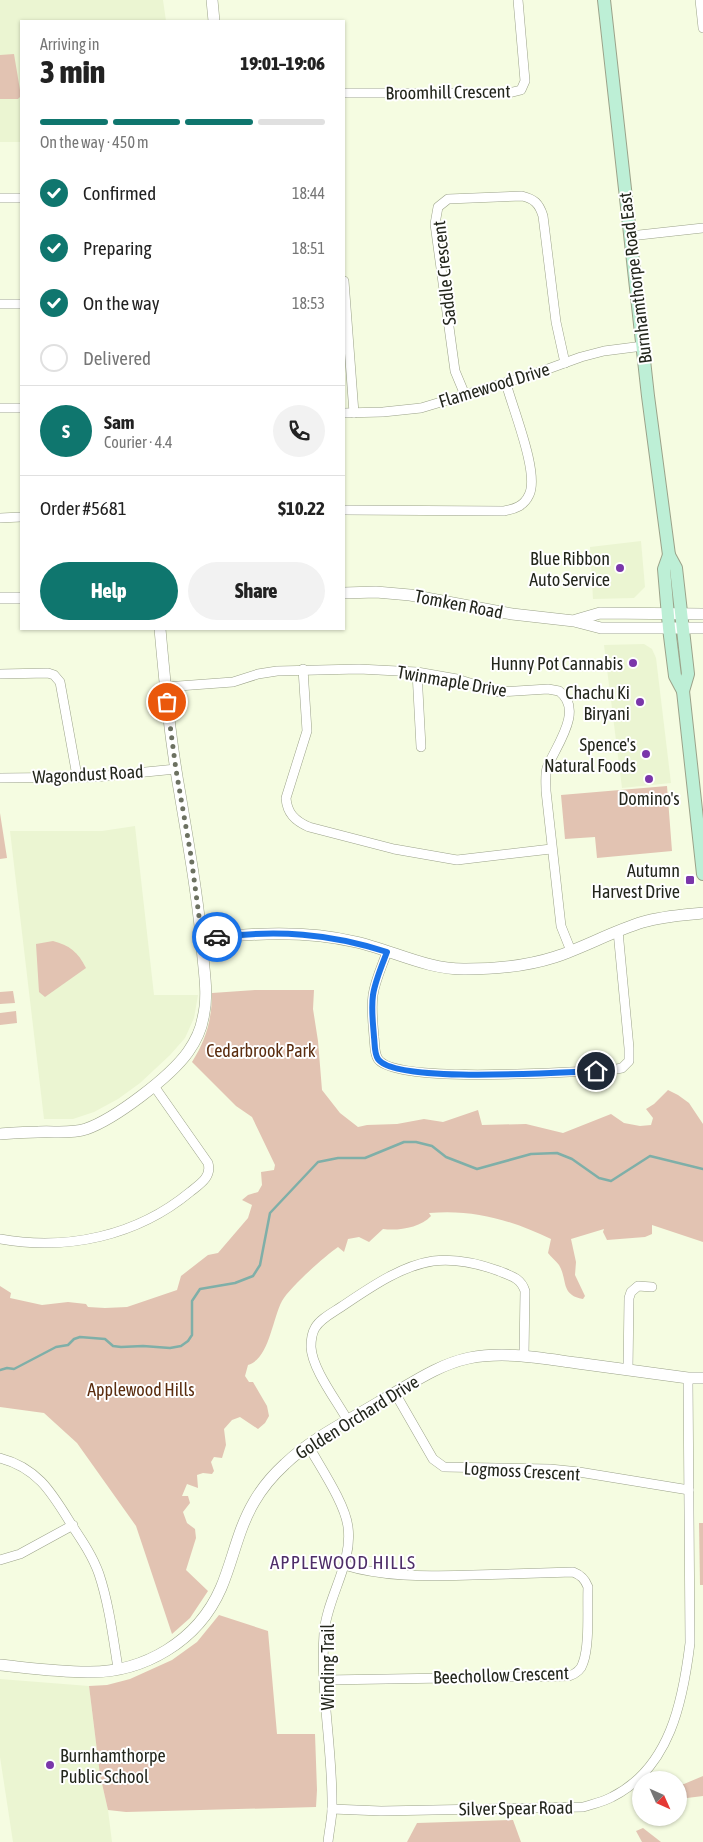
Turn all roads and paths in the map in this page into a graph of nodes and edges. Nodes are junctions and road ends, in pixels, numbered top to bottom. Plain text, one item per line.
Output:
1 (212, 0) edge
2 (518, 0) edge
3 (604, 0) edge
4 (700, 0) edge
5 (214, 20) edge
6 (703, 28) edge
7 (345, 93) edge
8 (0, 198) edge
9 (20, 198) edge
10 (703, 228) edge
11 (630, 236) junction
12 (345, 294) edge
13 (0, 304) edge
14 (20, 304) edge
15 (643, 346) junction
16 (565, 363) junction
17 (506, 383) junction
18 (465, 396) junction
19 (0, 408) edge
20 (20, 408) edge
21 (345, 413) edge
22 (354, 413) junction
23 (345, 510) edge
24 (20, 517) edge
25 (0, 518) edge
26 (669, 555) junction
27 (345, 592) edge
28 (0, 598) edge
29 (20, 598) edge
30 (668, 614) junction
31 (681, 614) junction
32 (703, 614) edge
33 (574, 621) junction
34 (669, 628) junction
35 (683, 628) junction
36 (703, 628) edge
37 (160, 630) edge
38 (303, 669) junction
39 (417, 672) junction
40 (0, 674) edge
41 (165, 687) junction
42 (683, 692) junction
43 (421, 748) dead end
44 (176, 769) junction
45 (77, 776) junction
46 (0, 778) edge
47 (551, 849) junction
48 (703, 874) edge
49 (703, 913) edge
50 (618, 931) junction
51 (202, 939) junction
52 (571, 950) junction
53 (387, 952) junction
54 (154, 1086) junction
55 (0, 1134) edge
56 (0, 1239) edge
57 (652, 1287) dead end
58 (524, 1355) junction
59 (628, 1370) junction
60 (688, 1378) junction
61 (703, 1378) edge
62 (395, 1393) junction
63 (348, 1421) junction
64 (308, 1445) junction
65 (0, 1458) edge
66 (689, 1490) junction
67 (72, 1525) junction
68 (0, 1560) edge
69 (344, 1565) junction
70 (0, 1665) edge
71 (118, 1668) junction
72 (325, 1680) junction
73 (332, 1809) junction
74 (328, 1842) edge

1 - 5 street
2 - 7 street, Broomhill Crescent
3 - 11 main road, Burnhamthorpe Road East
4 - 6 street
8 - 9 street
10 - 11 street
11 - 15 main road, Burnhamthorpe Road East
12 - 22 street
13 - 14 street
15 - 16 street, Flamewood Drive
15 - 26 main road, Burnhamthorpe Road East
16 - 17 street, Flamewood Drive
16 - 18 street, Saddle Crescent
17 - 18 street, Flamewood Drive
17 - 23 street
18 - 22 street, Flamewood Drive
19 - 20 street
21 - 22 street, Flamewood Drive
24 - 25 street
26 - 30 main road, Burnhamthorpe Road East
26 - 31 main road, Burnhamthorpe Road East
27 - 33 street, Tomken Road
28 - 29 street
30 - 31 street, Tomken Road
30 - 33 street, Tomken Road
30 - 34 main road, Burnhamthorpe Road East
31 - 32 street, Tomken Road
31 - 35 main road, Burnhamthorpe Road East
33 - 34 street, Tomken Road
34 - 35 street, Tomken Road
34 - 42 main road, Burnhamthorpe Road East
35 - 36 street, Tomken Road
35 - 42 main road, Burnhamthorpe Road East
37 - 41 street
38 - 39 street, Twinmaple Drive
38 - 41 street, Twinmaple Drive
38 - 47 street
39 - 43 street
39 - 47 street, Twinmaple Drive
40 - 45 street
41 - 44 street
42 - 48 main road, Burnhamthorpe Road East
44 - 45 street, Wagondust Road
44 - 51 street
45 - 46 street, Wagondust Road
47 - 52 street, Twinmaple Drive
49 - 50 street
50 - 52 street
50 - 53 street
51 - 53 street
51 - 54 street
52 - 53 street
54 - 55 street
54 - 56 street
57 - 59 street
58 - 59 street, Golden Orchard Drive
58 - 62 street, Golden Orchard Drive
58 - 63 street
59 - 60 street, Golden Orchard Drive
60 - 61 street, Golden Orchard Drive
60 - 66 street, Silver Spear Road
62 - 63 street, Golden Orchard Drive
62 - 66 street, Logmoss Crescent
63 - 64 street, Golden Orchard Drive
64 - 69 street, Winding Trail
64 - 71 street, Golden Orchard Drive
65 - 67 street
66 - 73 street, Silver Spear Road
67 - 68 street
67 - 71 street
69 - 72 street, Winding Trail
69 - 72 street, Beechollow Crescent
70 - 71 street, Golden Orchard Drive
72 - 73 street, Winding Trail
73 - 74 street, Winding Trail

